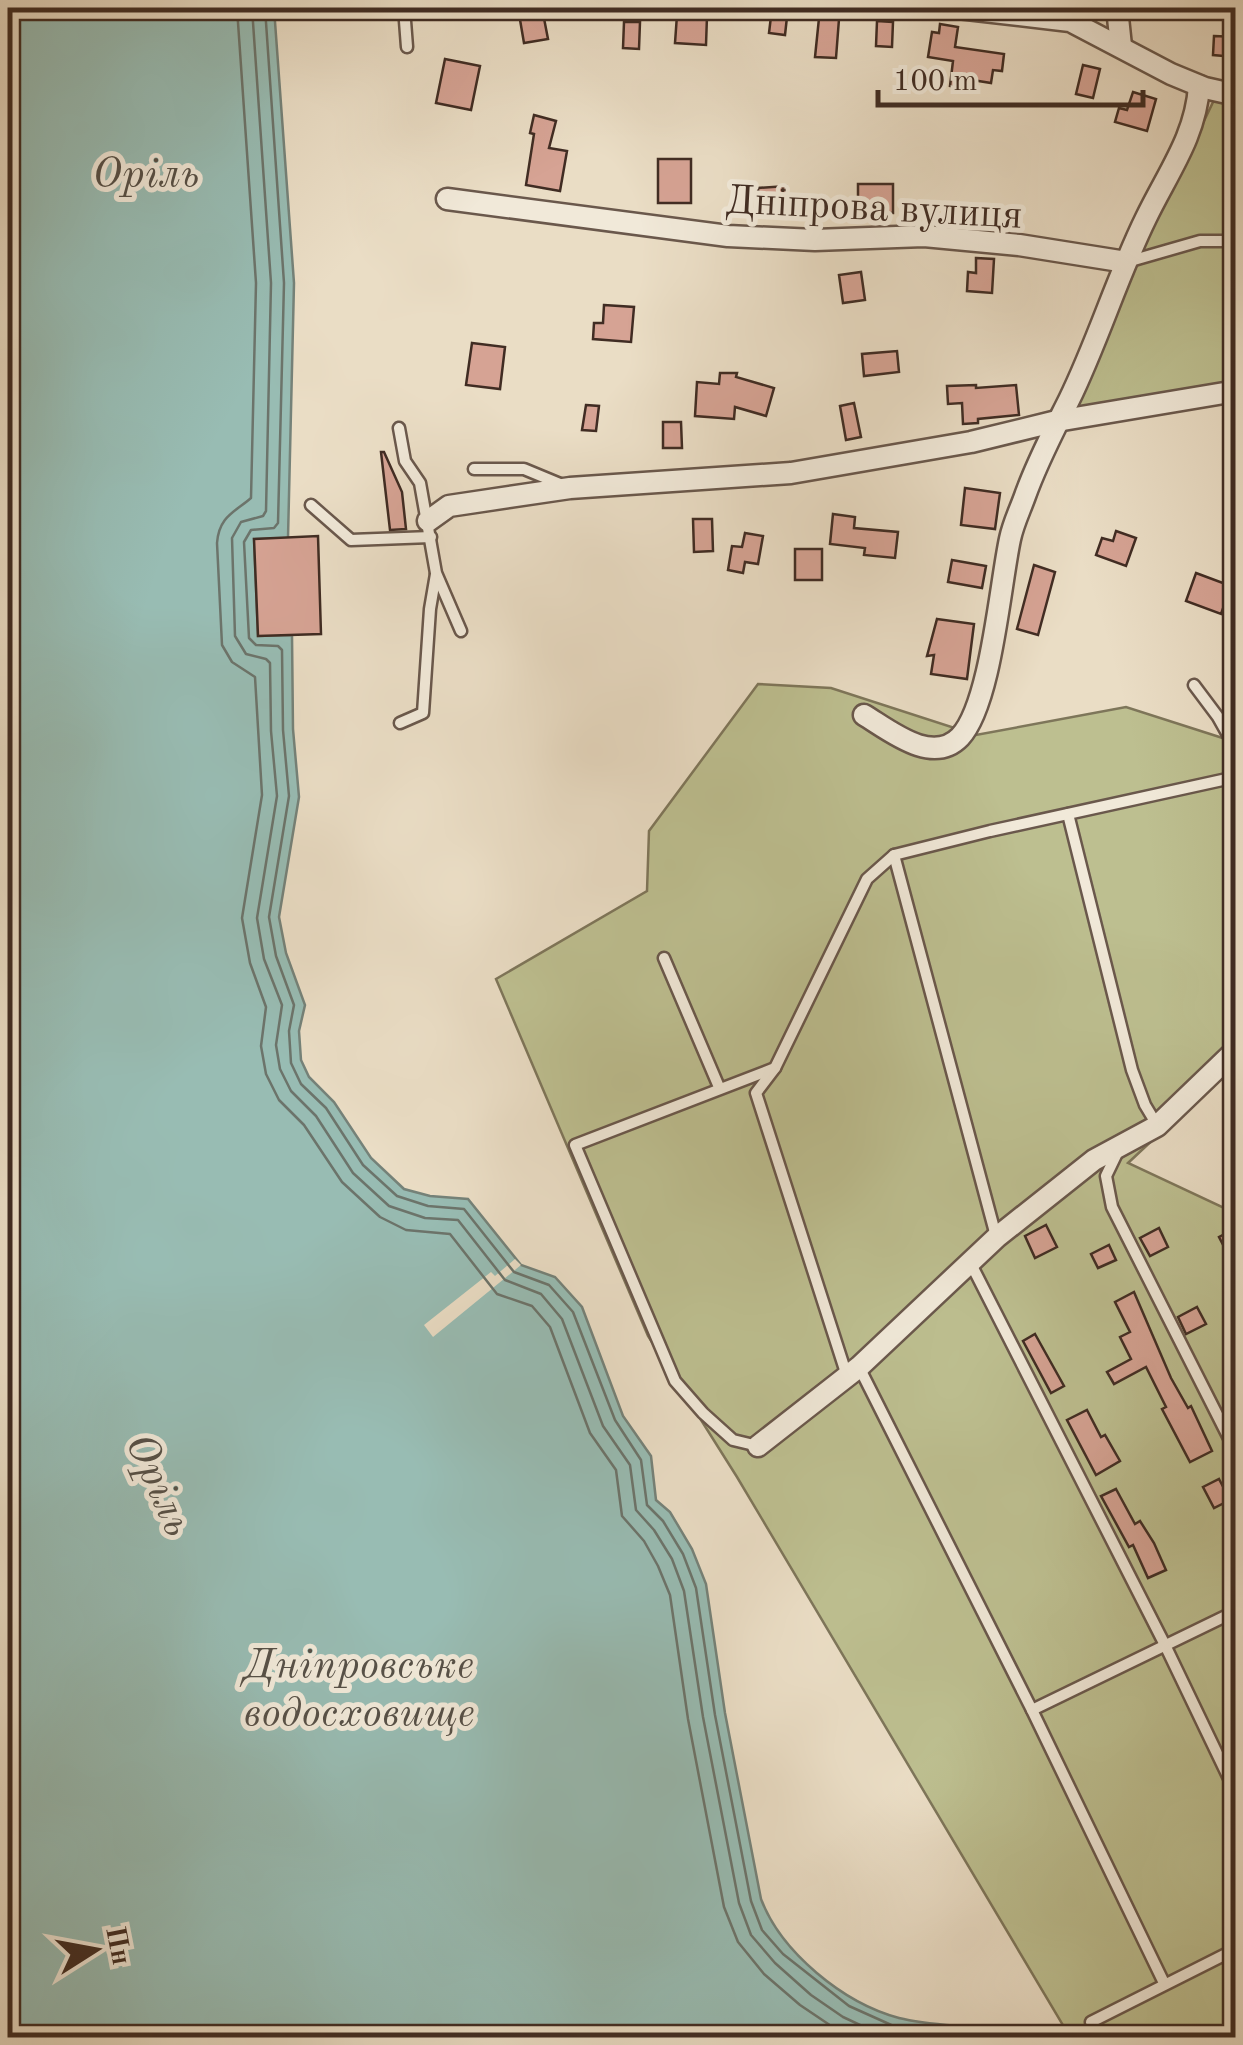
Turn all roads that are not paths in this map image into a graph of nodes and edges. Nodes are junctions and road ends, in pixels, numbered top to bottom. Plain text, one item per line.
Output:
1 (404, 8) edge
2 (958, 8) edge
3 (1117, 8) edge
4 (1121, 46) junction
5 (407, 47) dead end
6 (1199, 86) junction
7 (1236, 95) edge
8 (447, 199) dead end
9 (1236, 241) edge
10 (1126, 262) junction
11 (1236, 391) edge
12 (1057, 420) junction
13 (399, 428) dead end
14 (474, 469) dead end
15 (570, 488) junction
16 (311, 505) dead end
17 (430, 529) junction
18 (436, 573) junction
19 (461, 631) dead end
20 (1194, 685) dead end
21 (864, 715) dead end
22 (400, 722) dead end
23 (1236, 749) edge
24 (1236, 777) edge
25 (1068, 814) junction
26 (894, 856) junction
27 (664, 958) dead end
28 (1236, 1050) edge
29 (774, 1068) junction
30 (718, 1087) junction
31 (1157, 1126) junction
32 (1120, 1148) junction
33 (997, 1237) junction
34 (971, 1264) junction
35 (853, 1372) junction
36 (758, 1446) joint
37 (1236, 1452) edge
38 (1236, 1611) edge
39 (1165, 1646) junction
40 (1032, 1710) junction
41 (1236, 1793) edge
42 (1236, 1948) edge
43 (1164, 1983) junction
44 (1091, 2022) dead end

1 - 5 lane
2 - 4 street
3 - 4 street
4 - 6 street
6 - 7 street
6 - 10 street
8 - 10 street, Дніпрова вулиця
9 - 10 lane
10 - 12 street
11 - 12 street
12 - 15 street
12 - 21 street
13 - 17 lane
14 - 15 lane
15 - 17 street
16 - 17 lane
17 - 18 lane
18 - 19 lane
18 - 22 lane
20 - 23 lane
24 - 25 lane
25 - 26 lane
25 - 31 lane
26 - 29 lane
26 - 33 lane
27 - 30 lane
28 - 31 street
29 - 30 lane
29 - 35 lane
30 - 36 lane
31 - 32 street
32 - 33 street
32 - 37 lane
33 - 34 street
34 - 35 street
34 - 39 lane
35 - 36 street
35 - 40 lane
38 - 39 lane
39 - 40 lane
39 - 41 lane
40 - 43 lane
42 - 43 lane
43 - 44 lane

